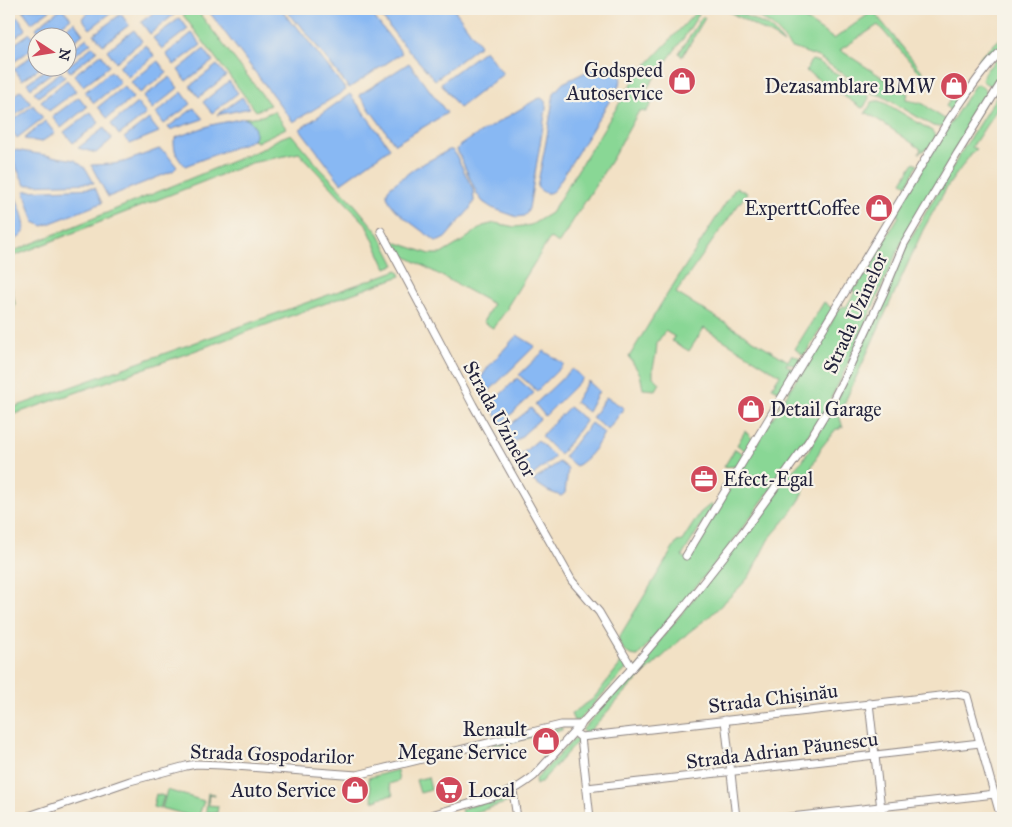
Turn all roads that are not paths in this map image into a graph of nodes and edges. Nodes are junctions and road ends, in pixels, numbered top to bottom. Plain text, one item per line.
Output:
1 (1003, 49) edge
2 (1003, 80) edge
3 (381, 231) dead end
4 (686, 556) dead end
5 (632, 668) junction
6 (869, 703) junction
7 (726, 720) junction
8 (581, 724) junction
9 (574, 732) junction
10 (581, 737) junction
11 (980, 743) junction
12 (875, 755) junction
13 (731, 772) junction
14 (587, 788) junction
15 (513, 791) junction
16 (994, 794) junction
17 (880, 807) junction
18 (23, 818) edge
19 (421, 818) edge
20 (516, 818) edge
21 (590, 818) edge
22 (736, 818) edge
23 (782, 818) edge
24 (882, 818) edge
25 (1001, 818) edge

1 - 4 street, Strada Uzinelor
2 - 5 street, Strada Uzinelor
3 - 5 street, Strada Uzinelor
5 - 8 street, Strada Uzinelor
6 - 7 street, Strada Chișinău
6 - 11 street, Strada Chișinău
6 - 12 street
7 - 10 street, Strada Chișinău
7 - 13 street
8 - 9 street, Strada Uzinelor
8 - 18 street, Strada Gospodarilor
9 - 10 street
9 - 15 street, Strada Uzinelor
10 - 14 street
11 - 12 street, Strada Adrian Păunescu
11 - 16 street
12 - 13 street, Strada Adrian Păunescu
12 - 17 street
13 - 14 street, Strada Adrian Păunescu
13 - 22 street
14 - 21 street
15 - 19 street, Strada Uzinelor
15 - 20 street
16 - 17 street
16 - 25 street
17 - 23 street
17 - 24 street

